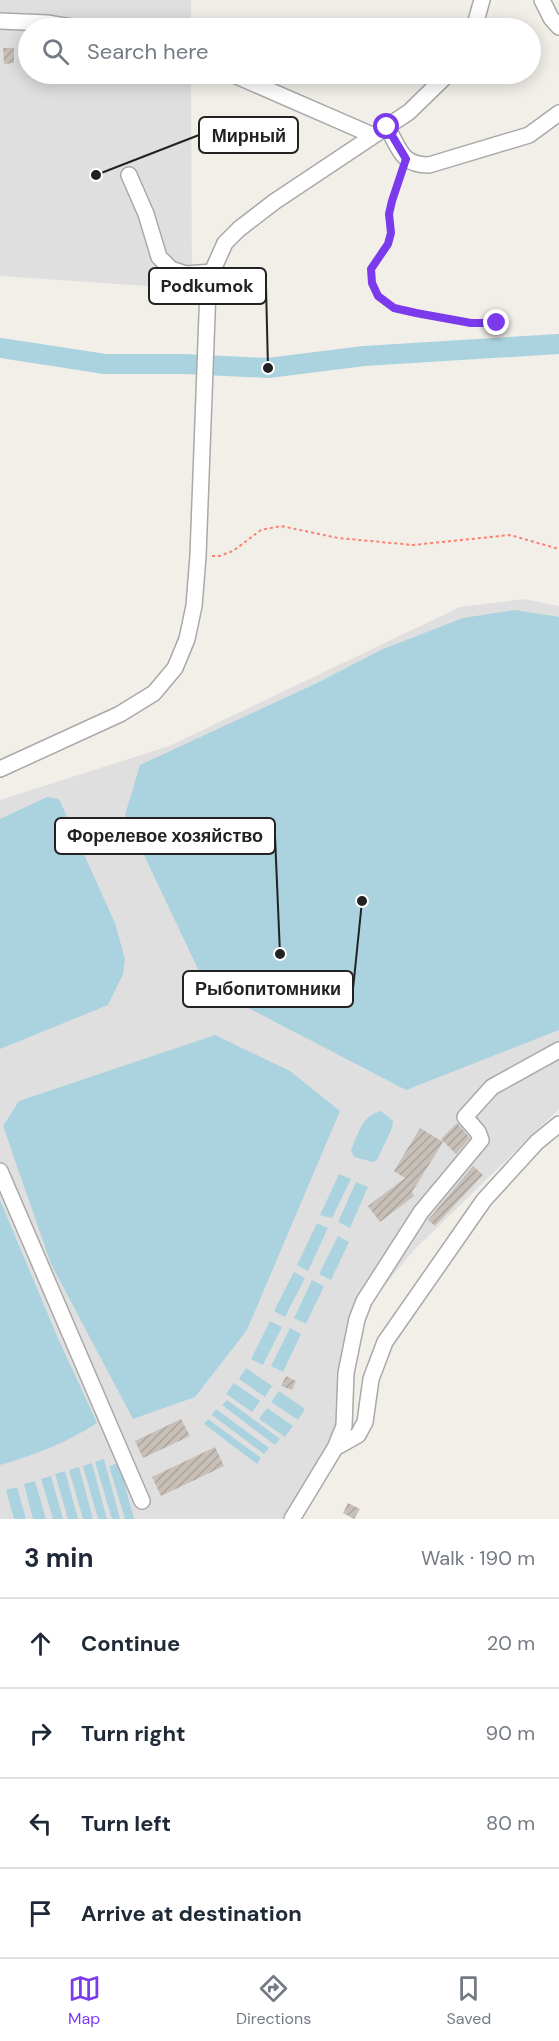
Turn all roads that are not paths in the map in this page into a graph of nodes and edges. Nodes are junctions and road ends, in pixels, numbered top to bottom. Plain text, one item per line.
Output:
1 (482, 0) edge
2 (542, 0) edge
3 (477, 18) edge
4 (0, 21) edge
5 (18, 22) edge
6 (559, 27) edge
7 (255, 84) edge
8 (437, 84) edge
9 (559, 113) edge
10 (387, 127) junction
11 (372, 135) junction
12 (129, 175) dead end
13 (212, 272) junction
14 (0, 769) edge
15 (559, 1050) edge
16 (559, 1124) edge
17 (0, 1171) edge
18 (335, 1448) junction
19 (142, 1501) dead end
20 (292, 1519) edge

1 - 3 street
2 - 6 street
4 - 5 street
7 - 11 street
8 - 10 street
9 - 10 street
10 - 11 street
11 - 13 street
12 - 13 street
13 - 14 street
15 - 18 street
16 - 18 street
17 - 19 street
18 - 20 street

